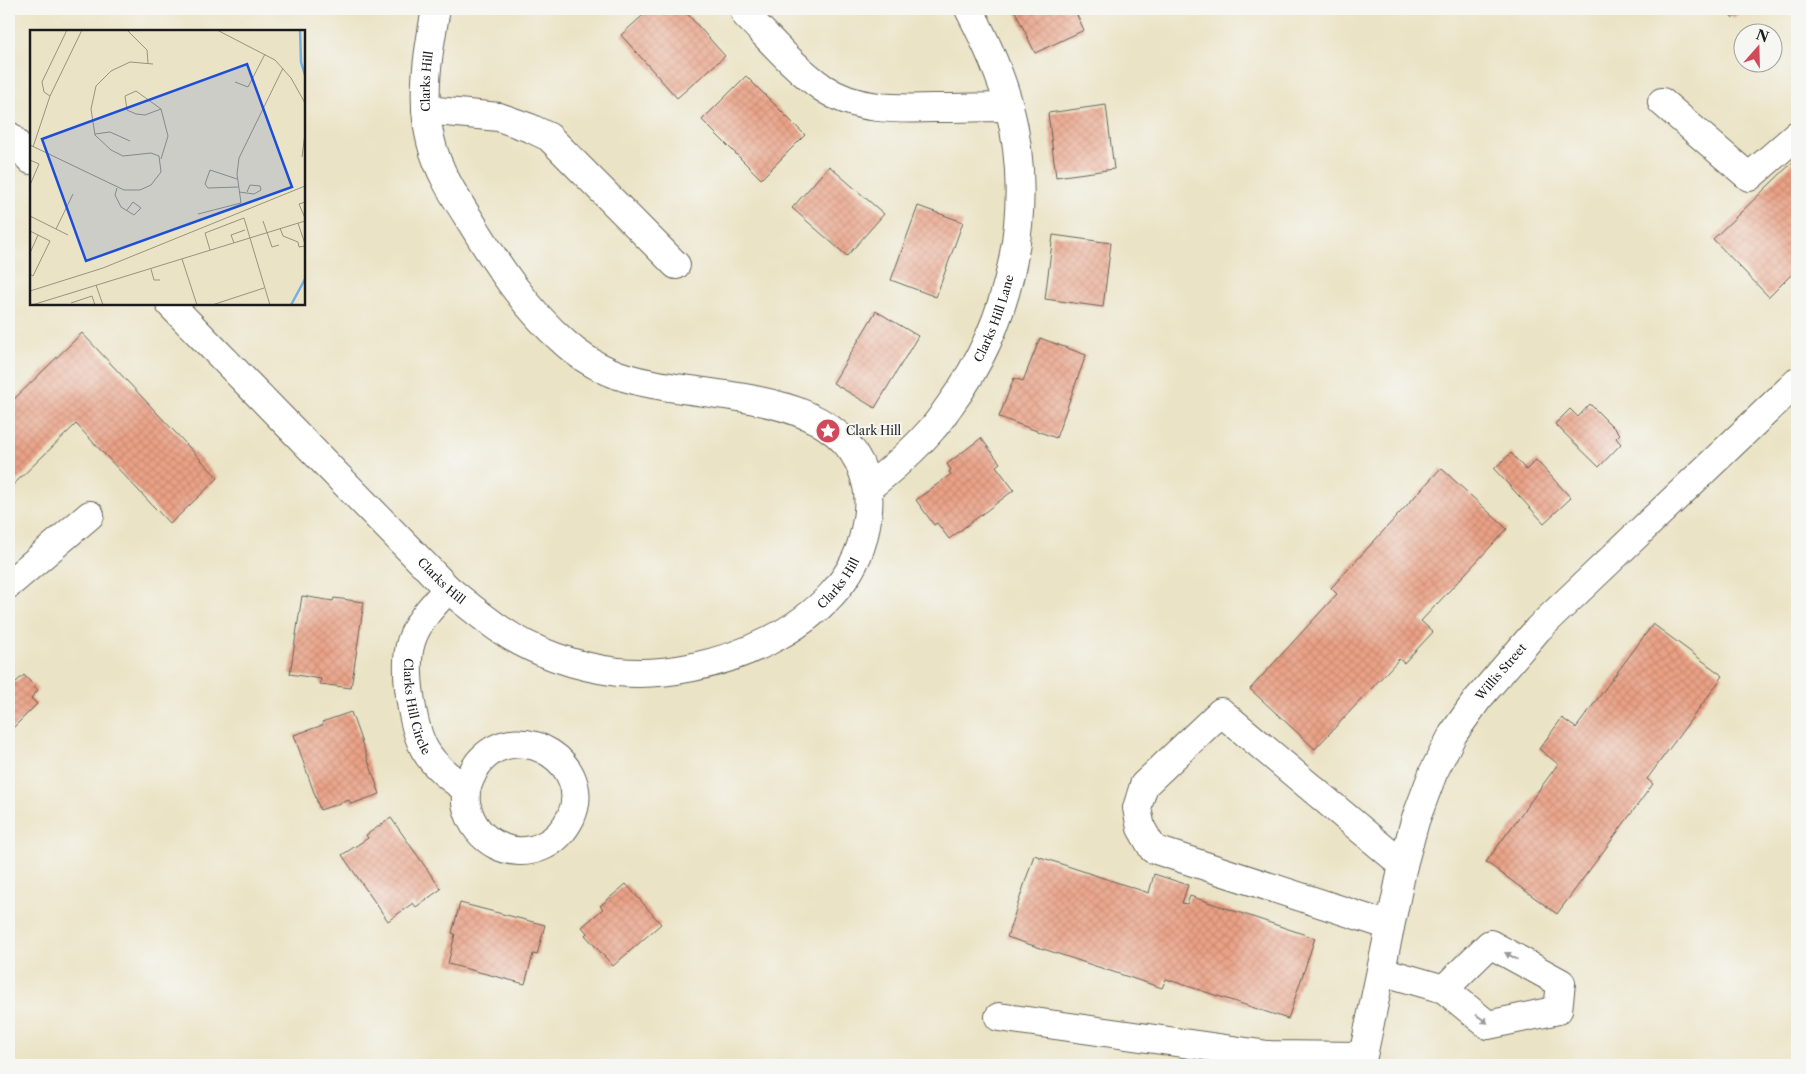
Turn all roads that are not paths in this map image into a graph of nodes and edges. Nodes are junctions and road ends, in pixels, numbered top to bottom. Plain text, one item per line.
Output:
1 (436, 9) edge
2 (744, 9) edge
3 (969, 9) edge
4 (1662, 102) dead end
5 (1009, 107) junction
6 (426, 110) junction
7 (1797, 135) edge
8 (9, 136) edge
9 (30, 159) edge
10 (676, 264) dead end
11 (171, 305) edge
12 (1797, 382) edge
13 (868, 488) junction
14 (90, 515) dead end
15 (9, 584) edge
16 (448, 589) junction
17 (466, 789) dead end
18 (1403, 865) junction
19 (1390, 926) junction
20 (1380, 971) junction
21 (1444, 989) dead end
22 (999, 1017) dead end

1 - 6 street, Clarks Hill
2 - 5 street
3 - 5 street, Clarks Hill Lane
4 - 7 street
5 - 13 street, Clarks Hill Lane
6 - 10 street
6 - 13 street, Clarks Hill
8 - 9 street
11 - 16 street, Clarks Hill
12 - 18 street, Willis Street
13 - 16 street, Clarks Hill
14 - 15 street
16 - 17 street, Clarks Hill Circle
18 - 19 street, Willis Street
18 - 19 street
19 - 20 street, Willis Street
20 - 21 street
20 - 22 street, Willis Street

